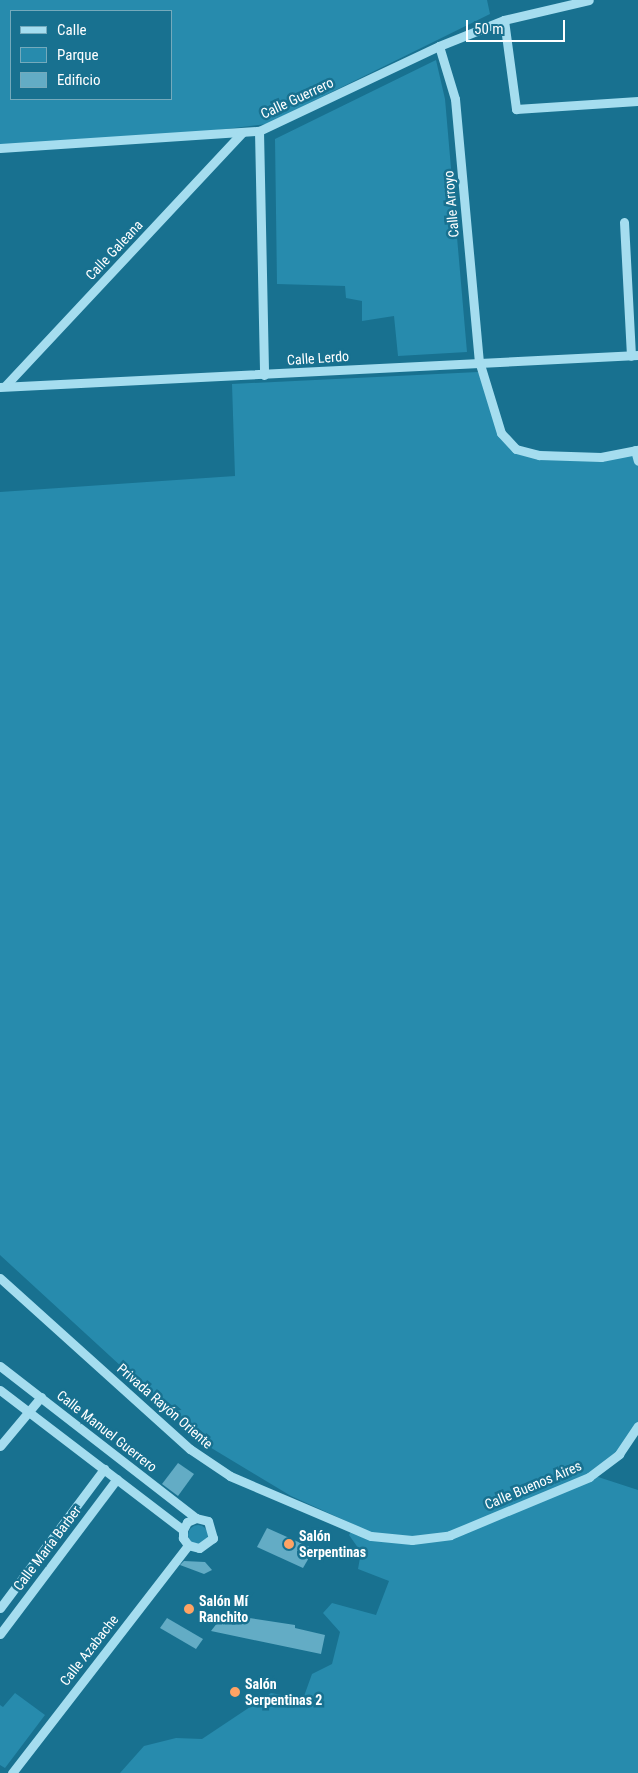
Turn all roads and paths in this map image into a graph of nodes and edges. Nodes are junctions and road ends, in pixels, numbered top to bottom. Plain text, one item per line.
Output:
1 (589, 0) edge
2 (504, 20) junction
3 (439, 46) junction
4 (638, 101) edge
5 (260, 131) junction
6 (243, 132) junction
7 (0, 148) edge
8 (624, 222) dead end
9 (635, 355) edge
10 (479, 361) junction
11 (264, 375) junction
12 (3, 387) edge
13 (637, 450) edge
14 (638, 461) edge
15 (0, 1278) edge
16 (0, 1366) edge
17 (0, 1390) edge
18 (41, 1397) junction
19 (27, 1411) junction
20 (638, 1426) edge
21 (0, 1446) edge
22 (104, 1469) junction
23 (117, 1479) junction
24 (196, 1518) junction
25 (183, 1530) junction
26 (450, 1535) joint
27 (188, 1545) junction
28 (0, 1608) edge
29 (0, 1634) edge
30 (12, 1773) edge

1 - 2 street, Calle Guerrero
2 - 3 street, Calle Guerrero
2 - 4 street
3 - 5 street, Calle Guerrero
3 - 10 street, Calle Arroyo
5 - 6 street, Calle Guerrero
5 - 11 street
6 - 7 street, Calle Guerrero
6 - 12 street, Calle Galeana
8 - 9 street
9 - 10 street, Calle Lerdo
10 - 11 street, Calle Lerdo
10 - 13 street, Calle Arroyo
11 - 12 street, Calle Lerdo
13 - 14 street
15 - 26 street, Privada Rayón Oriente
16 - 18 street, Calle Manuel Guerrero
17 - 19 street
18 - 19 street
18 - 24 street, Calle Manuel Guerrero
19 - 21 street
19 - 22 street
20 - 26 street, Calle Buenos Aires
22 - 23 street
22 - 28 street, Calle María Barber
23 - 25 street
23 - 29 street, Calle María Barber
24 - 25 street
24 - 27 street
25 - 27 street
27 - 30 street, Calle Azabache

